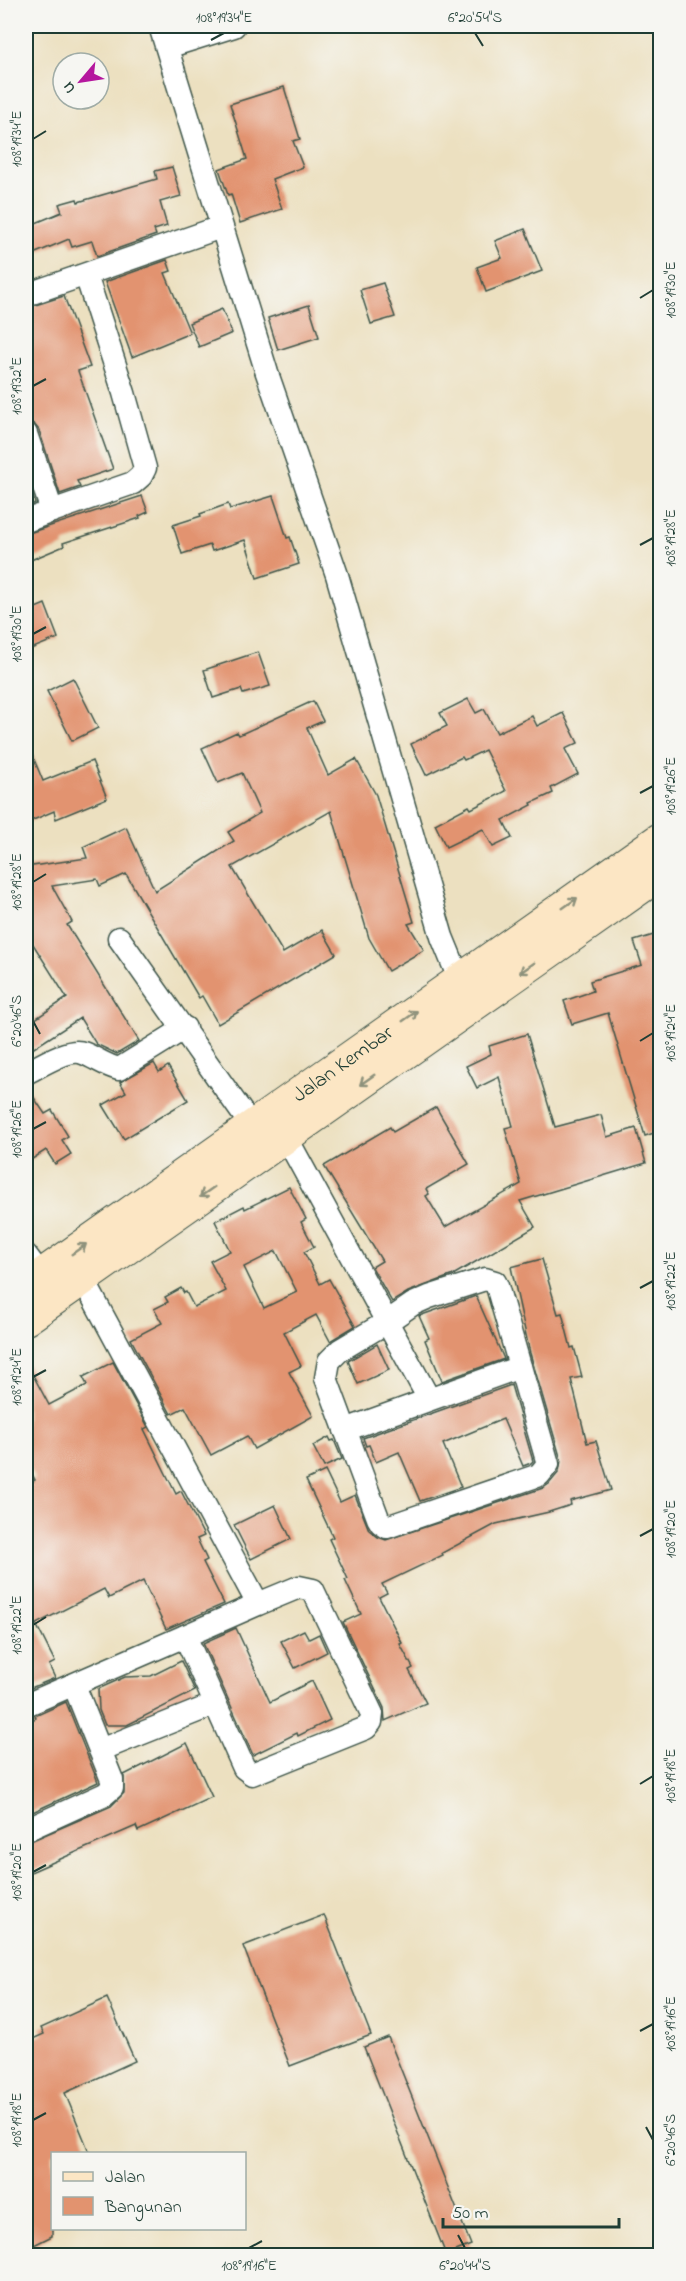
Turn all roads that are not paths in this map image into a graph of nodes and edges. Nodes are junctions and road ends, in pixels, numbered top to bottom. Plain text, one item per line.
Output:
1 (160, 26) edge
2 (234, 26) edge
3 (167, 47) junction
4 (221, 227) junction
5 (86, 274) junction
6 (26, 296) edge
7 (26, 434) edge
8 (52, 511) junction
9 (26, 521) edge
10 (660, 839) edge
11 (660, 874) edge
12 (119, 938) dead end
13 (456, 970) junction
14 (184, 1028) junction
15 (26, 1073) edge
16 (264, 1126) junction
17 (83, 1279) junction
18 (33, 1290) edge
19 (387, 1323) junction
20 (520, 1367) junction
21 (429, 1399) junction
22 (345, 1430) junction
23 (258, 1604) junction
24 (185, 1636) junction
25 (74, 1684) junction
26 (215, 1704) junction
27 (26, 1705) edge
28 (100, 1750) junction
29 (26, 1830) edge

1 - 3 street
2 - 3 street
3 - 4 street
4 - 5 street
4 - 13 street
5 - 6 street
5 - 8 street
7 - 8 street
8 - 9 street
13 -> 10 main road, Jalan Kembar
11 -> 16 main road, Jalan Kembar
12 - 14 street
16 -> 13 main road, Jalan Kembar
14 - 15 street
14 - 16 street
16 -> 17 main road, Jalan Kembar
18 -> 16 main road, Jalan Kembar
16 - 19 street
17 - 18 main road, Jalan Kembar
17 - 23 street
19 - 20 street
19 - 21 street
19 - 22 street
20 - 21 street
20 - 22 street
21 - 22 street
23 - 24 street
23 - 26 street
24 - 25 street
24 - 26 street
25 - 27 street
25 - 28 street
26 - 28 street
28 - 29 street

